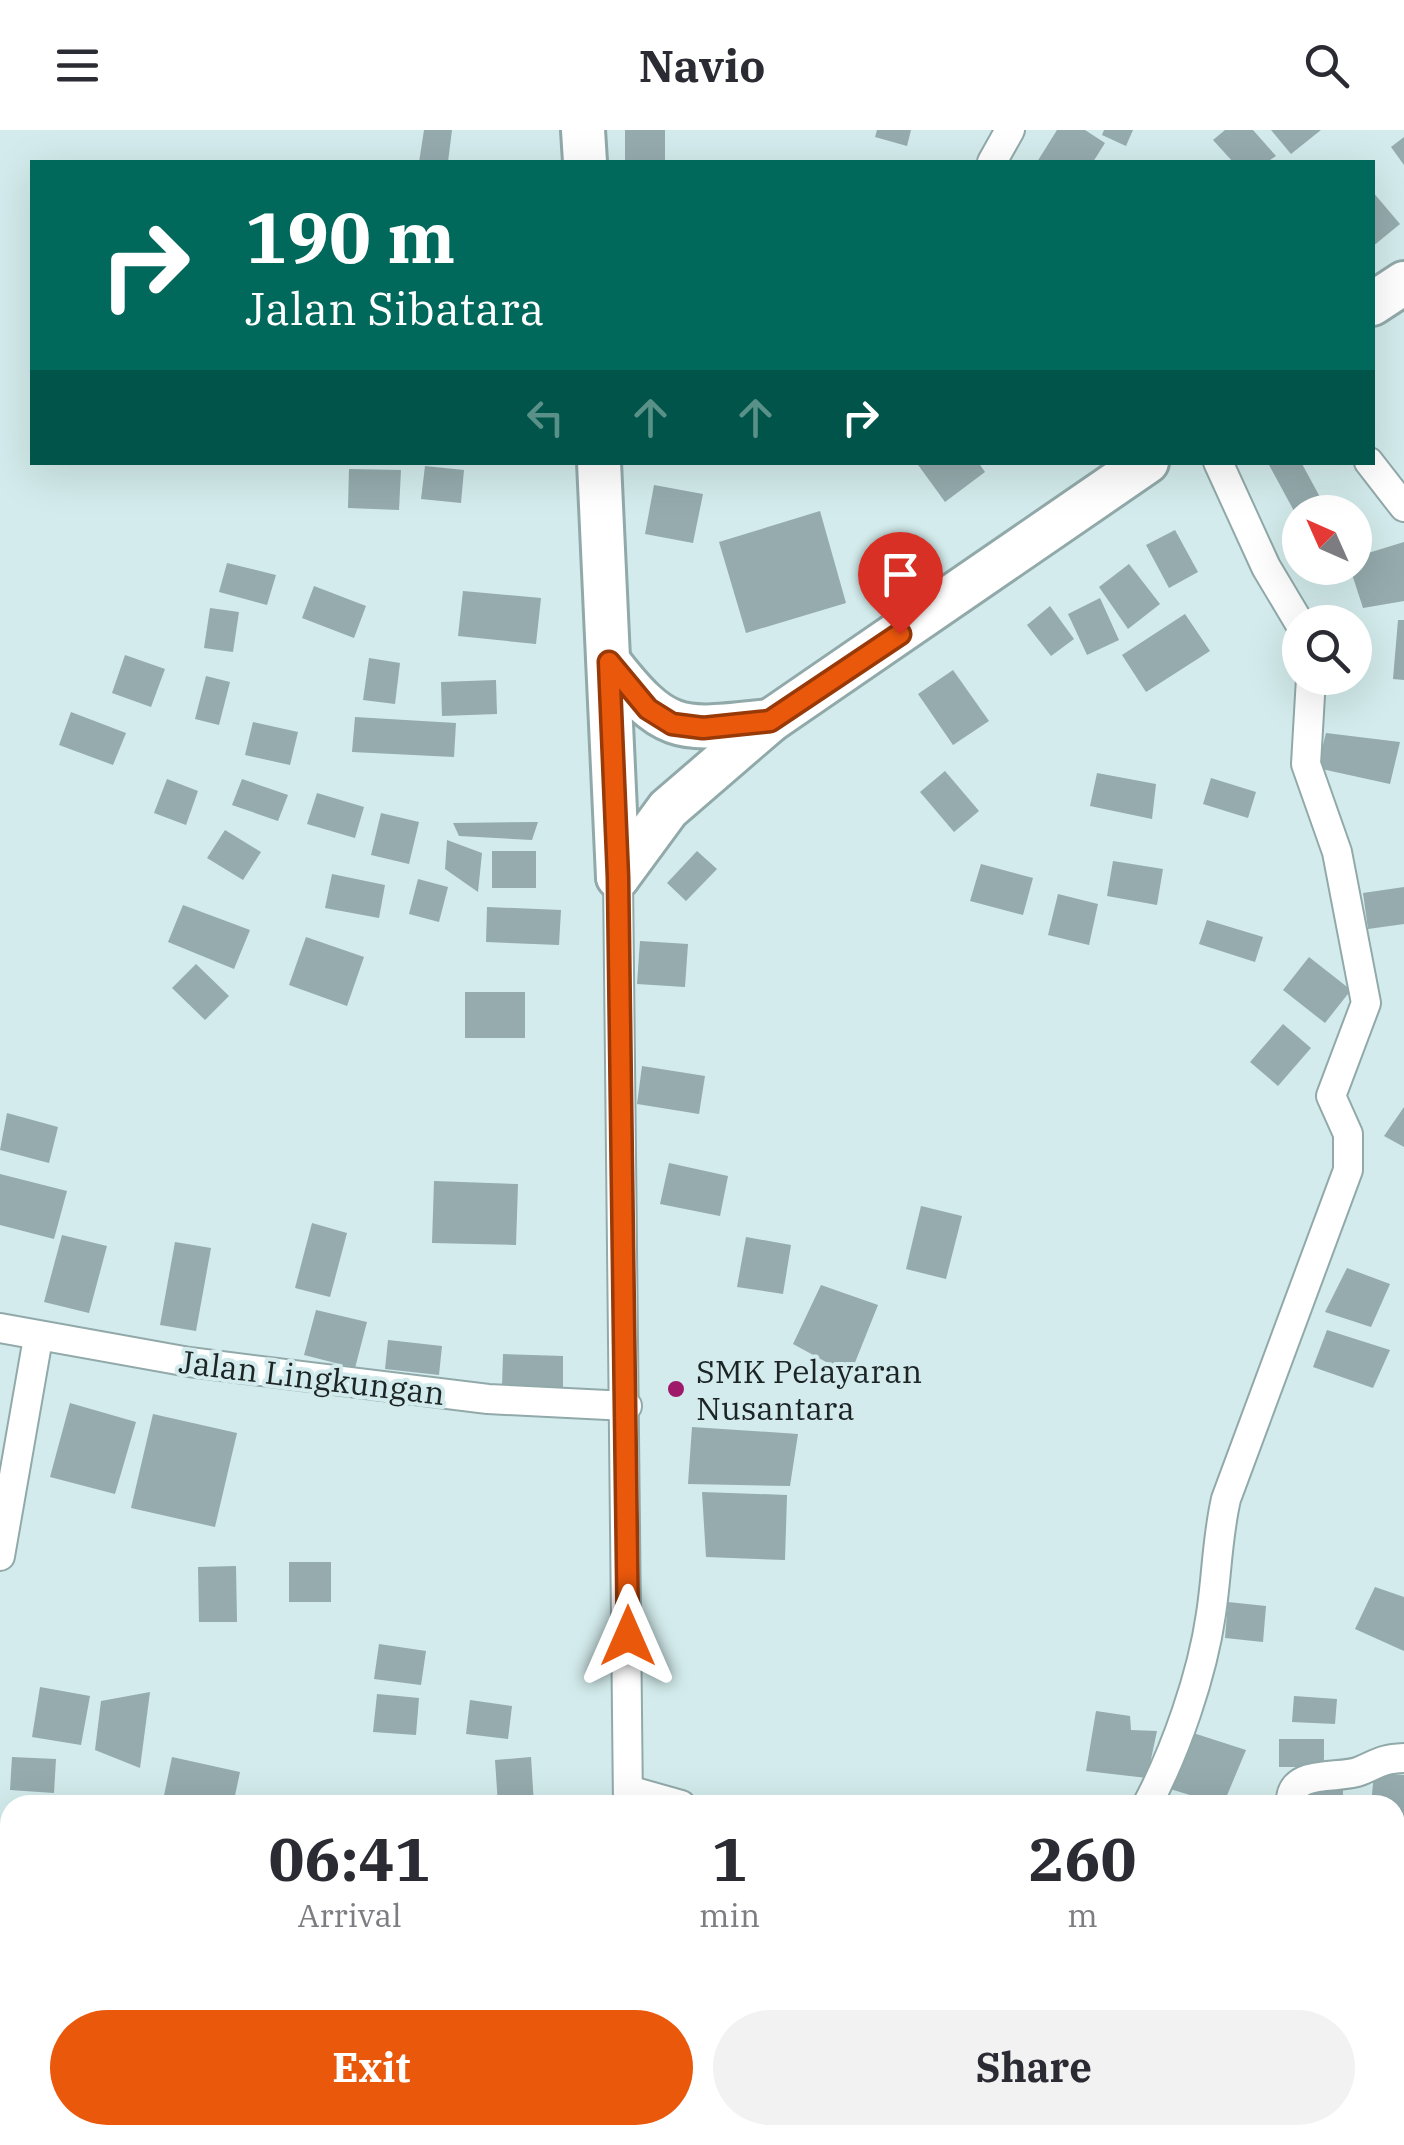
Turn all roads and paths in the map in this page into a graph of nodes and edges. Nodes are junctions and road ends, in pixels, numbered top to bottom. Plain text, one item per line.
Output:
1 (583, 130) edge
2 (1010, 130) edge
3 (585, 160) edge
4 (993, 160) edge
5 (1404, 283) edge
6 (1375, 302) edge
7 (599, 465) edge
8 (1143, 465) edge
9 (1219, 465) edge
10 (1371, 465) edge
11 (1404, 507) edge
12 (1289, 605) edge
13 (609, 662) junction
14 (1310, 695) edge
15 (770, 721) junction
16 (618, 877) junction
17 (0, 1328) edge
18 (38, 1338) junction
19 (627, 1406) junction
20 (0, 1556) edge
21 (1404, 1758) edge
22 (628, 1795) edge
23 (1151, 1795) edge
24 (1294, 1795) edge

1 - 3 main road
2 - 4 street
5 - 6 main road
7 - 13 main road
8 - 15 main road
9 - 12 street
10 - 11 street
13 - 15 main road
13 - 16 main road
14 - 23 street
15 - 16 main road
16 - 19 street
17 - 18 street, Jalan Lingkungan
18 - 19 street, Jalan Lingkungan
18 - 20 street
19 - 22 street
21 - 24 street

